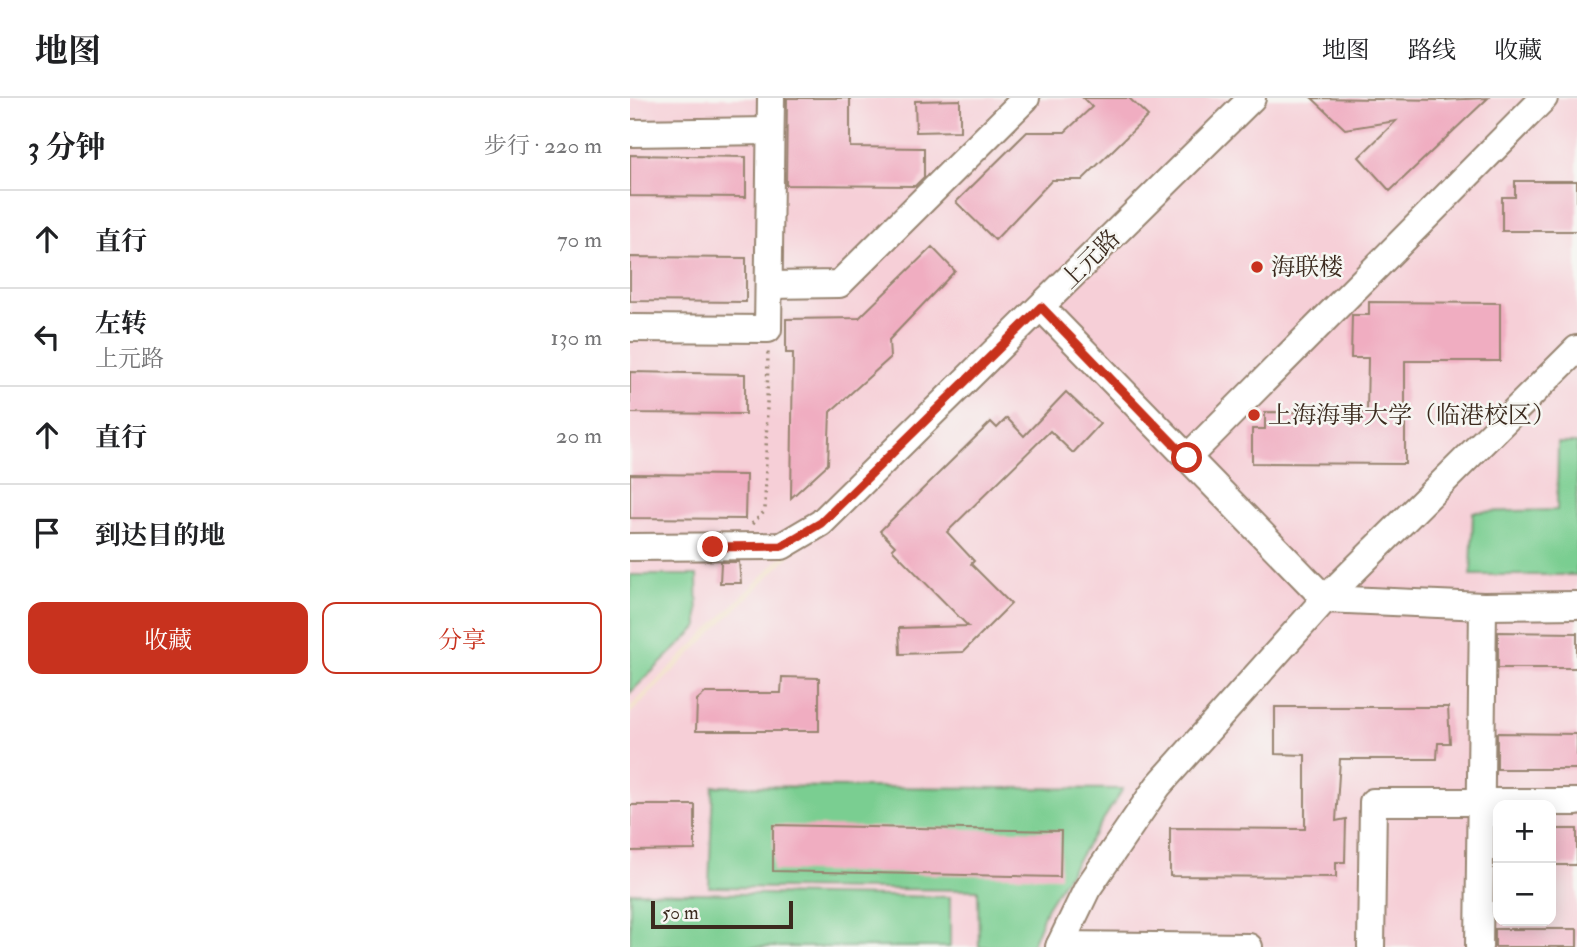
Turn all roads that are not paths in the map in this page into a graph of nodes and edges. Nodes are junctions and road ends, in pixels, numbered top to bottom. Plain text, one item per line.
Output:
1 (771, 98) edge
2 (1026, 98) edge
3 (1252, 98) edge
4 (1544, 98) edge
5 (770, 131) junction
6 (630, 133) edge
7 (769, 285) junction
8 (1041, 307) junction
9 (630, 328) edge
10 (1577, 349) edge
11 (1187, 458) junction
12 (630, 547) edge
13 (1325, 599) junction
14 (1577, 605) edge
15 (1483, 606) junction
16 (1481, 801) junction
17 (1577, 802) edge
18 (1060, 946) edge
19 (1249, 947) edge
20 (1371, 947) edge
21 (1479, 947) edge

1 - 5 street
2 - 7 street
3 - 8 street, 上元路
4 - 11 street
5 - 6 street
5 - 7 street
7 - 9 street
8 - 11 street
8 - 12 street, 上元路
10 - 13 street
11 - 13 street
13 - 15 street
13 - 18 street
14 - 15 street
15 - 16 street
16 - 17 street
16 - 20 street
16 - 21 street
18 - 19 street

